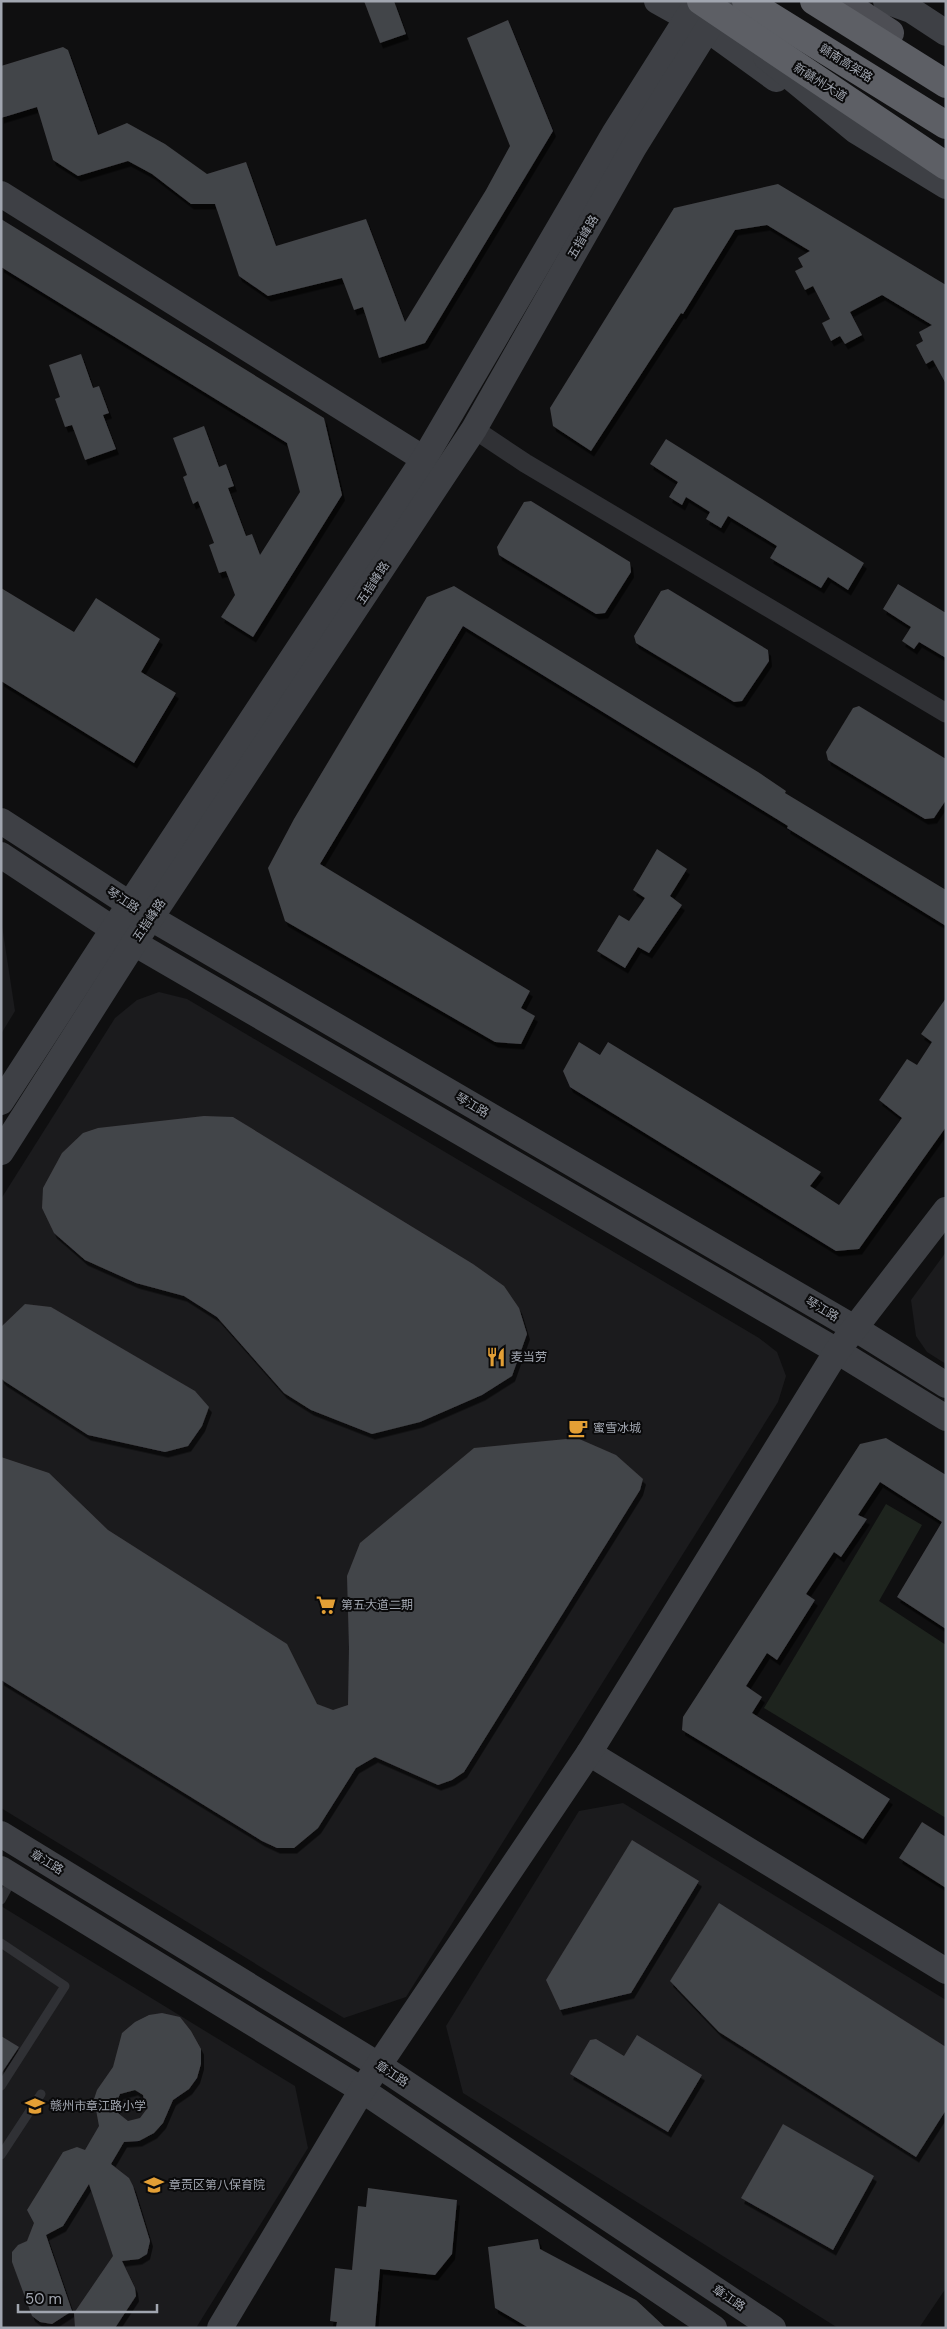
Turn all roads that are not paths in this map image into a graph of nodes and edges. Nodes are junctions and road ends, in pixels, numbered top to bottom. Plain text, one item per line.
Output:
1 (658, 1) edge
2 (746, 1) edge
3 (814, 1) edge
4 (841, 1) edge
5 (886, 1) edge
6 (903, 6) edge
7 (702, 8) edge
8 (946, 32) edge
9 (946, 69) edge
10 (946, 84) edge
11 (946, 125) edge
12 (946, 164) edge
13 (946, 186) edge
14 (1, 194) edge
15 (474, 429) junction
16 (424, 459) junction
17 (946, 713) edge
18 (1, 821) edge
19 (1, 855) edge
20 (130, 904) junction
21 (151, 918) junction
22 (114, 928) junction
23 (134, 943) junction
24 (1, 1102) edge
25 (1, 1152) edge
26 (946, 1210) edge
27 (856, 1329) junction
28 (838, 1351) junction
29 (946, 1385) edge
30 (946, 1418) edge
31 (589, 1753) junction
32 (1, 1834) edge
33 (8, 1873) edge
34 (1, 1900) edge
35 (1, 1943) edge
36 (946, 1971) edge
37 (380, 2066) junction
38 (1, 2086) edge
39 (362, 2090) junction
40 (41, 2094) dead end
41 (1, 2155) edge
42 (220, 2328) edge
43 (714, 2328) edge
44 (773, 2328) edge

1 - 7 main road
2 - 11 highway, 赣南高架路
3 - 10 highway
4 - 9 main road
5 - 6 main road
6 - 8 main road
7 - 12 highway, bridge
7 - 13 main road
7 - 15 main road, 五指峰路
7 - 16 main road, 五指峰路
14 - 16 main road
15 - 17 street
15 - 21 main road, 五指峰路
16 - 20 main road, 五指峰路
18 - 20 main road, 琴江路
19 - 22 main road
20 - 21 main road, 琴江路
20 - 22 main road, 五指峰路
21 - 23 main road, 五指峰路
21 - 27 main road, 琴江路
22 - 23 main road
22 - 24 main road, 五指峰路
23 - 25 main road, 五指峰路
23 - 28 main road
26 - 27 main road
27 - 28 main road
27 - 29 main road, 琴江路
28 - 30 main road
28 - 31 main road
31 - 36 main road
31 - 37 main road
32 - 37 main road, 章江路
33 - 34 lane
33 - 39 main road
35 - 38 lane
37 - 39 main road
37 - 44 main road, 章江路
39 - 42 main road
39 - 43 main road
40 - 41 lane

